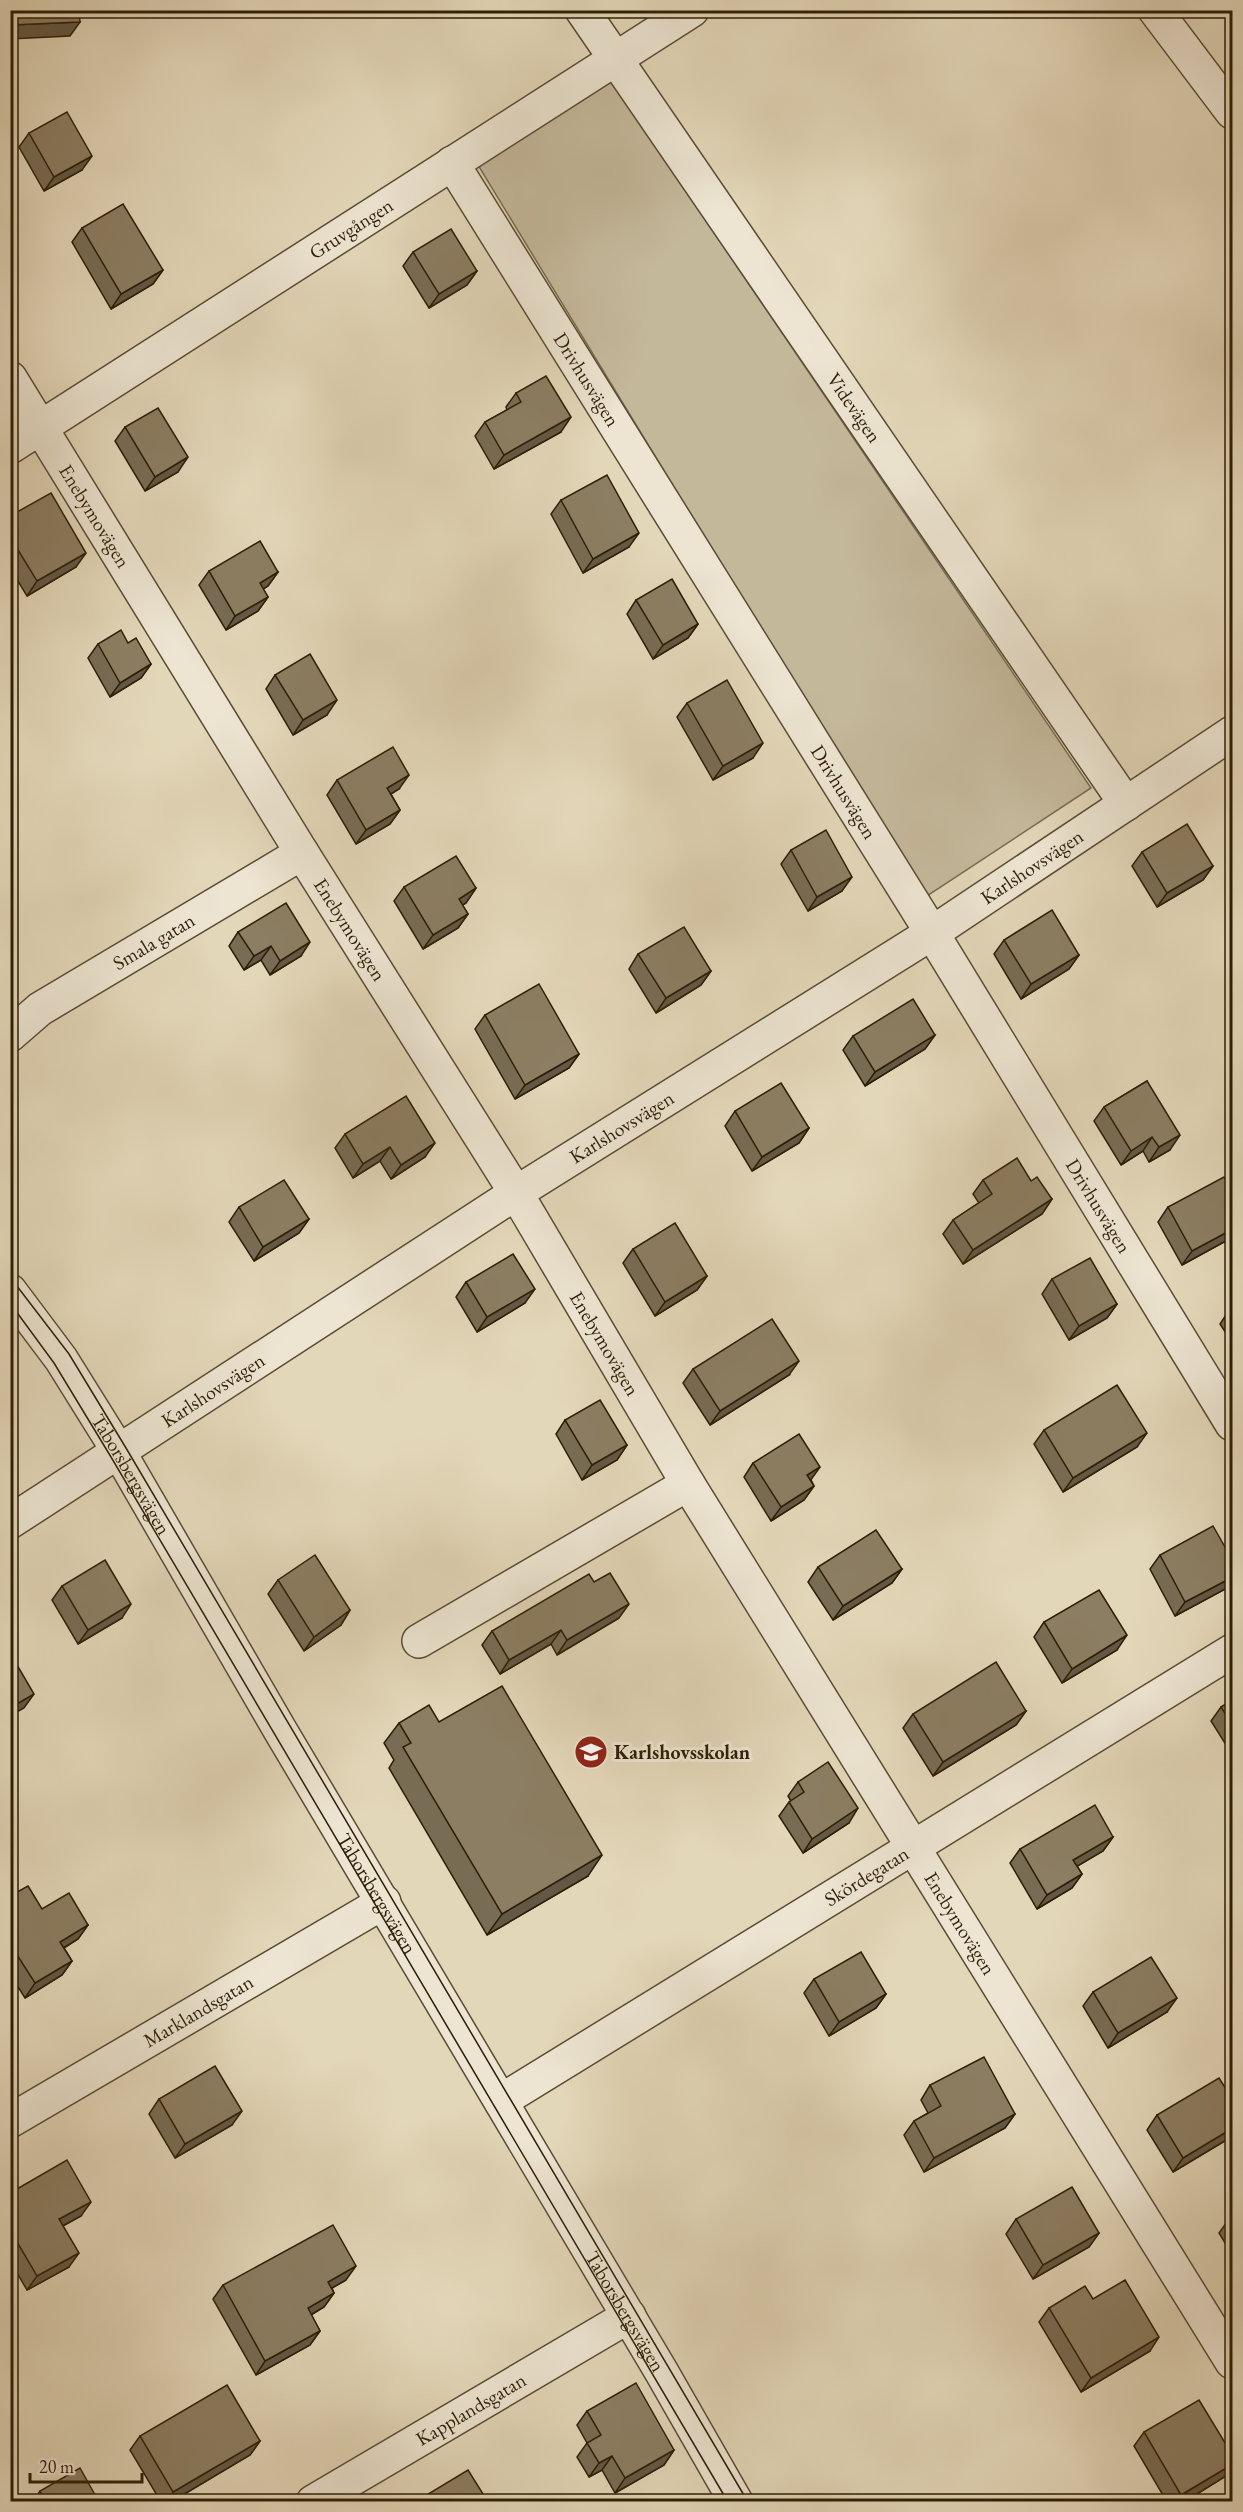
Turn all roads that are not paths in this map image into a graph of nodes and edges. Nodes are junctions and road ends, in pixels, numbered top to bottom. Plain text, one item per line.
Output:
1 (582, 10) edge
2 (692, 10) edge
3 (1155, 10) edge
4 (616, 61) junction
5 (1233, 112) edge
6 (452, 163) junction
7 (10, 378) edge
8 (41, 428) junction
9 (10, 447) edge
10 (1233, 733) edge
11 (1126, 804) junction
12 (302, 853) junction
13 (932, 933) junction
14 (10, 1035) edge
15 (516, 1193) junction
16 (10, 1291) edge
17 (1233, 1424) edge
18 (118, 1452) junction
19 (688, 1484) junction
20 (10, 1522) edge
21 (419, 1641) dead end
22 (1233, 1651) edge
23 (912, 1846) junction
24 (384, 1902) junction
25 (501, 2101) junction
26 (10, 2121) edge
27 (629, 2316) junction
28 (1233, 2362) edge
29 (313, 2502) edge
30 (736, 2502) edge

1 - 4 street, Videvägen
2 - 4 street, Gruvgången
3 - 5 street
4 - 6 street, Gruvgången
4 - 11 street, Videvägen
6 - 8 street, Gruvgången
6 - 13 street, Drivhusvägen
7 - 8 street, Enebymovägen
8 - 9 street, Gruvgången
8 - 12 street, Enebymovägen
10 - 11 street, Karlshovsvägen
11 - 13 street, Karlshovsvägen
12 - 14 street, Smala gatan
12 - 15 street, Enebymovägen
13 - 15 street, Karlshovsvägen
13 - 17 street, Drivhusvägen
15 - 18 street, Karlshovsvägen
15 - 19 street, Enebymovägen
16 - 18 street, Taborsbergsvägen
18 - 20 street, Karlshovsvägen
18 - 24 street, Taborsbergsvägen
19 - 21 street
19 - 23 street, Enebymovägen
22 - 23 street, Skördegatan
23 - 25 street, Skördegatan
23 - 28 street, Enebymovägen
24 - 25 street, Taborsbergsvägen
24 - 26 street, Marklandsgatan
25 - 27 street, Taborsbergsvägen
27 - 29 street, Kapplandsgatan
27 - 30 street, Taborsbergsvägen

